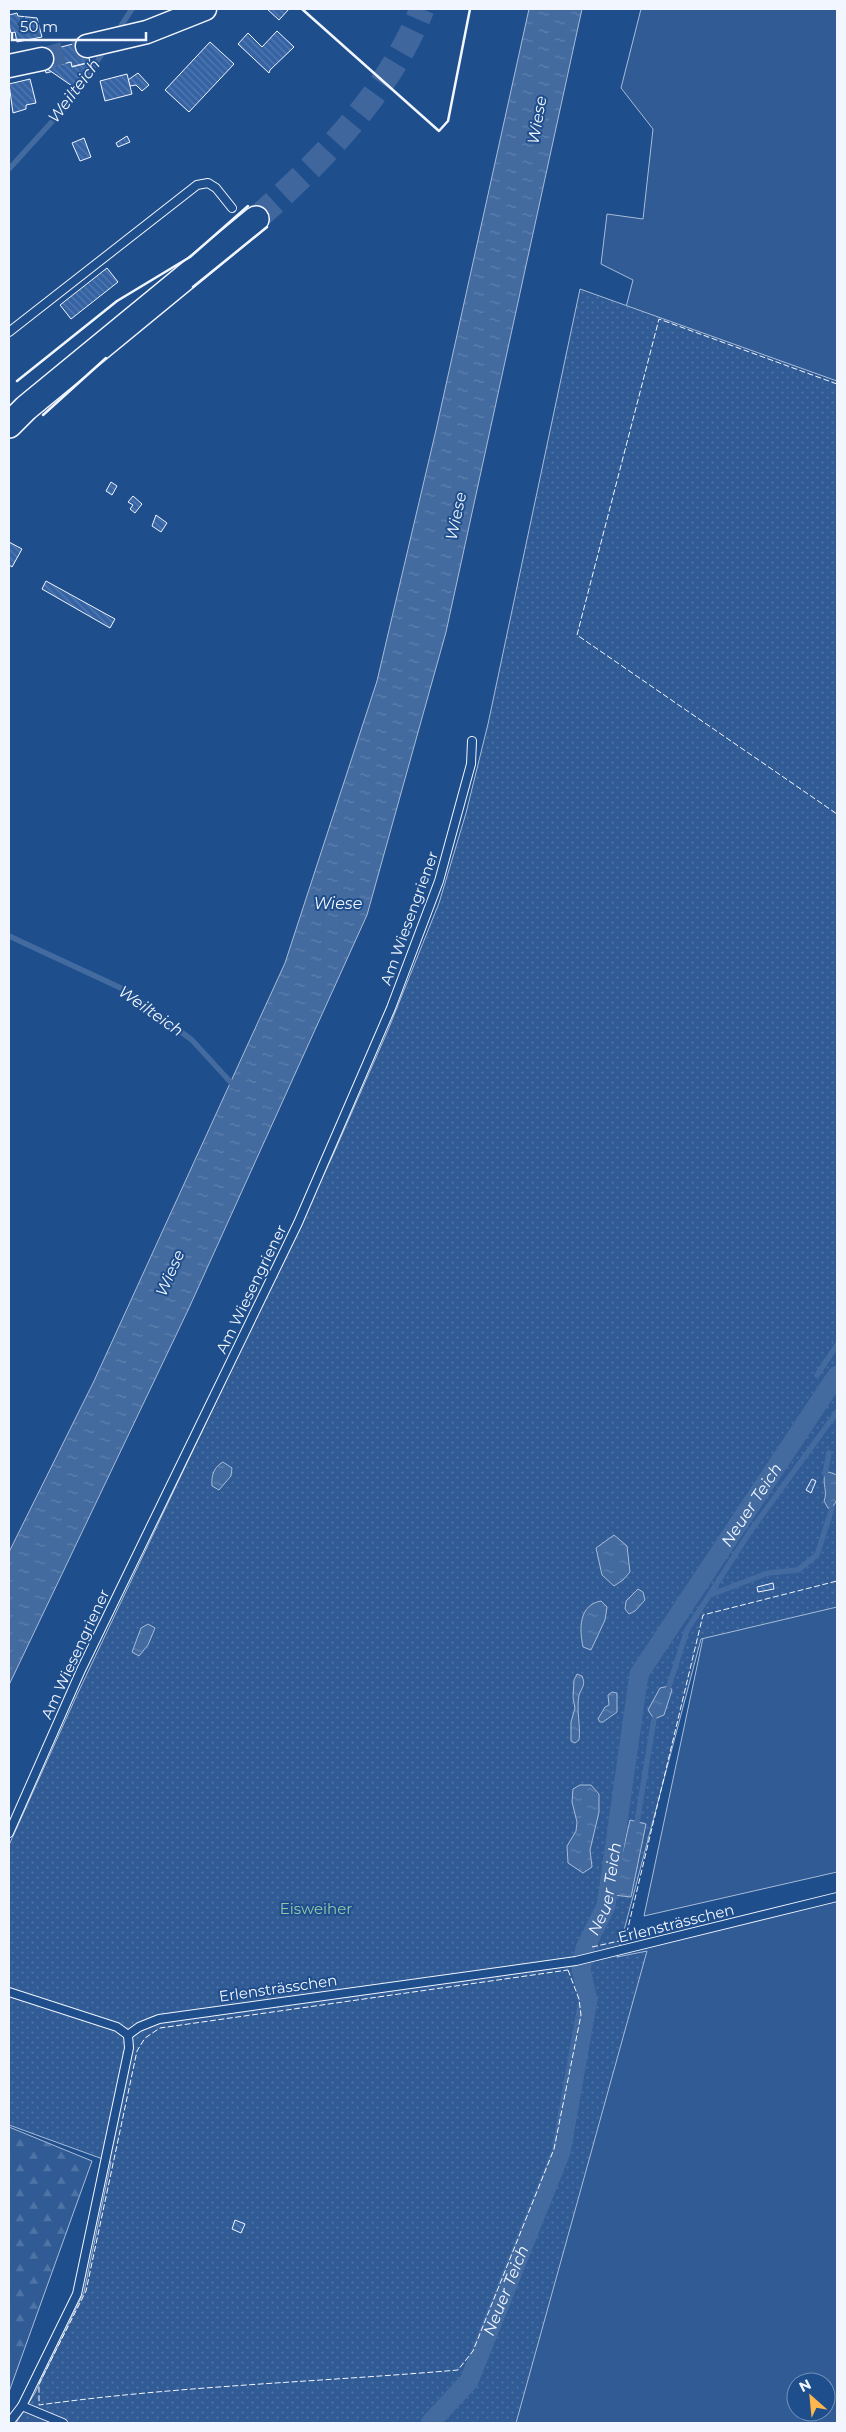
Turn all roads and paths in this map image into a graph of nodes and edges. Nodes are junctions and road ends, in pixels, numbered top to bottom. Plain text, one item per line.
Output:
1 (205, 9) edge
2 (94, 44) tunnel mouth
3 (27, 62) tunnel mouth
4 (9, 74) edge
5 (232, 208) dead end
6 (256, 219) tunnel mouth
7 (9, 332) edge
8 (18, 410) edge
9 (9, 425) edge
10 (472, 741) dead end
11 (9, 1832) edge
12 (837, 1897) edge
13 (9, 1992) edge
14 (128, 2035) junction
15 (22, 2406) junction
16 (9, 2423) edge
17 (63, 2423) edge

1 - 2 street
3 - 4 street
5 - 7 lane
6 - 8 main road
8 - 9 main road
10 - 11 lane, Am Wiesengriener
12 - 14 lane, Erlensträsschen
13 - 14 lane
14 - 15 lane
15 - 16 lane
15 - 17 lane

